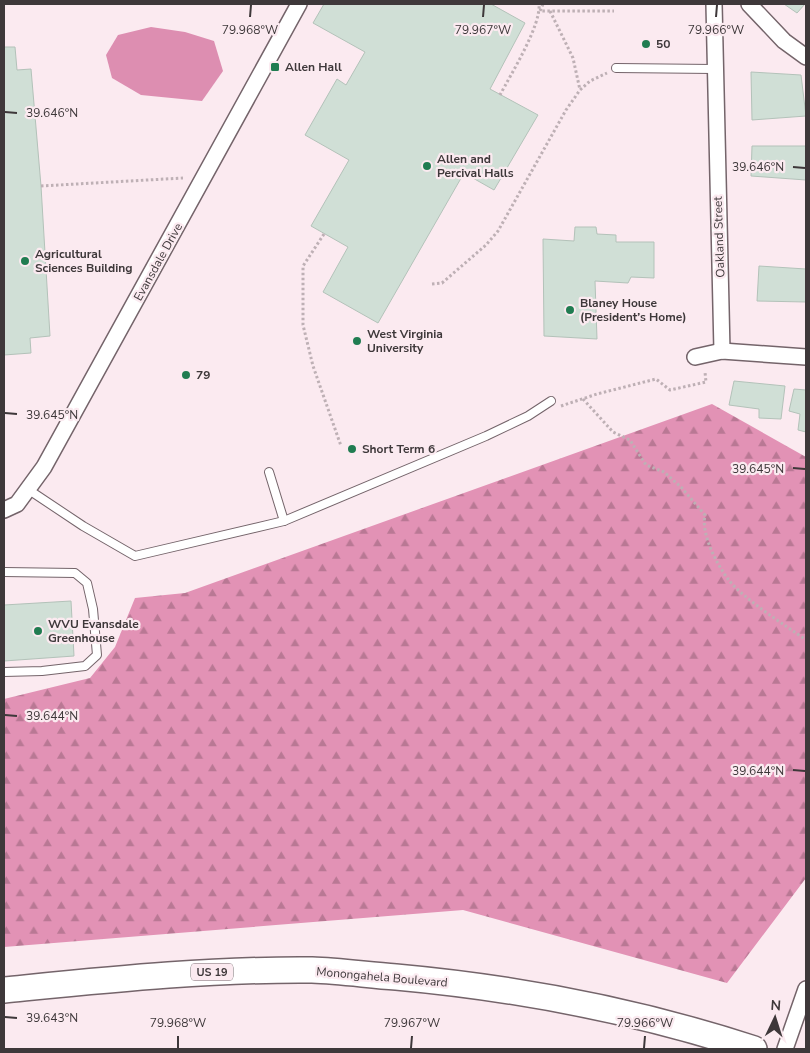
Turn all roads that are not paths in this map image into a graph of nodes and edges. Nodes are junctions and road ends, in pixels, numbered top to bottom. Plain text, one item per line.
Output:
1 (299, 4) edge
2 (714, 4) edge
3 (749, 4) edge
4 (806, 57) edge
5 (616, 68) road end
6 (714, 69) junction
7 (722, 351) junction
8 (698, 357) road end
9 (806, 357) edge
10 (551, 402) dead end
11 (269, 472) dead end
12 (29, 490) junction
13 (4, 510) edge
14 (284, 521) junction
15 (4, 572) edge
16 (4, 672) edge
17 (806, 989) edge
18 (4, 990) edge
19 (754, 1049) edge
20 (785, 1049) edge

1 - 12 street, Evansdale Drive
2 - 6 street, Oakland Street
3 - 4 street
5 - 6 lane
6 - 7 street, Oakland Street
7 - 8 street
7 - 9 street
10 - 14 lane
11 - 14 lane
12 - 13 street, Evansdale Drive
12 - 14 lane
15 - 16 lane
17 - 20 street
18 - 19 main road, Monongahela Boulevard / US 19

